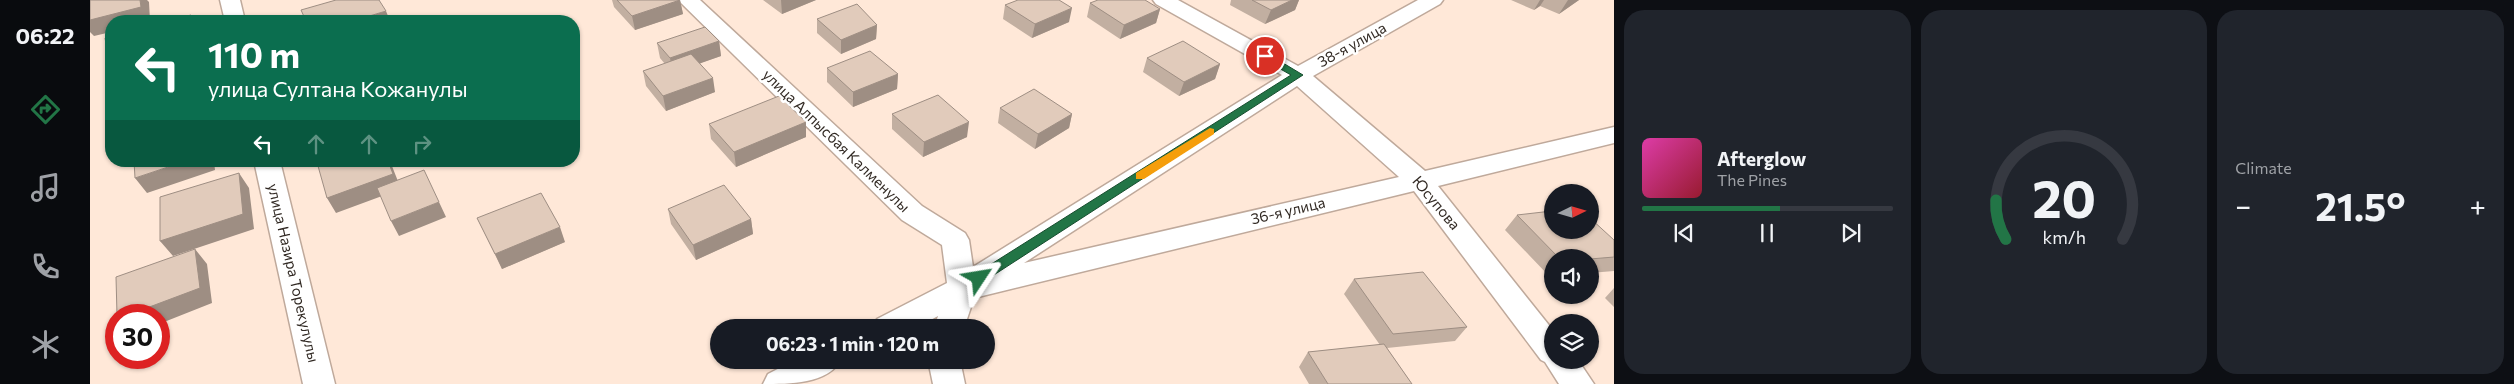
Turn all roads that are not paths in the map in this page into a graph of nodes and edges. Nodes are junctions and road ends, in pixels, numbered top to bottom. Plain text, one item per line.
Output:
1 (230, 0) edge
2 (688, 0) edge
3 (1163, 0) edge
4 (1433, 0) edge
5 (234, 15) edge
6 (1298, 75) junction
7 (1614, 135) edge
8 (268, 167) edge
9 (1419, 180) junction
10 (962, 289) junction
11 (905, 319) edge
12 (952, 319) edge
13 (1544, 341) edge
14 (808, 369) edge
15 (946, 369) edge
16 (1567, 369) edge
17 (320, 384) edge
18 (779, 384) edge
19 (949, 384) edge
20 (1578, 384) edge

1 - 5 street
2 - 10 street, улица Алпысбая Калменулы
3 - 6 street, Юсупова
4 - 6 street, 38-я улица
6 - 9 street, Юсупова
6 - 10 street, 38-я улица
7 - 9 street, 36-я улица
8 - 17 street, улица Назира Торекулулы
9 - 10 street, 36-я улица
9 - 13 street, Юсупова
10 - 11 street, 38-я улица
10 - 12 street
14 - 18 street
15 - 19 street
16 - 20 street

